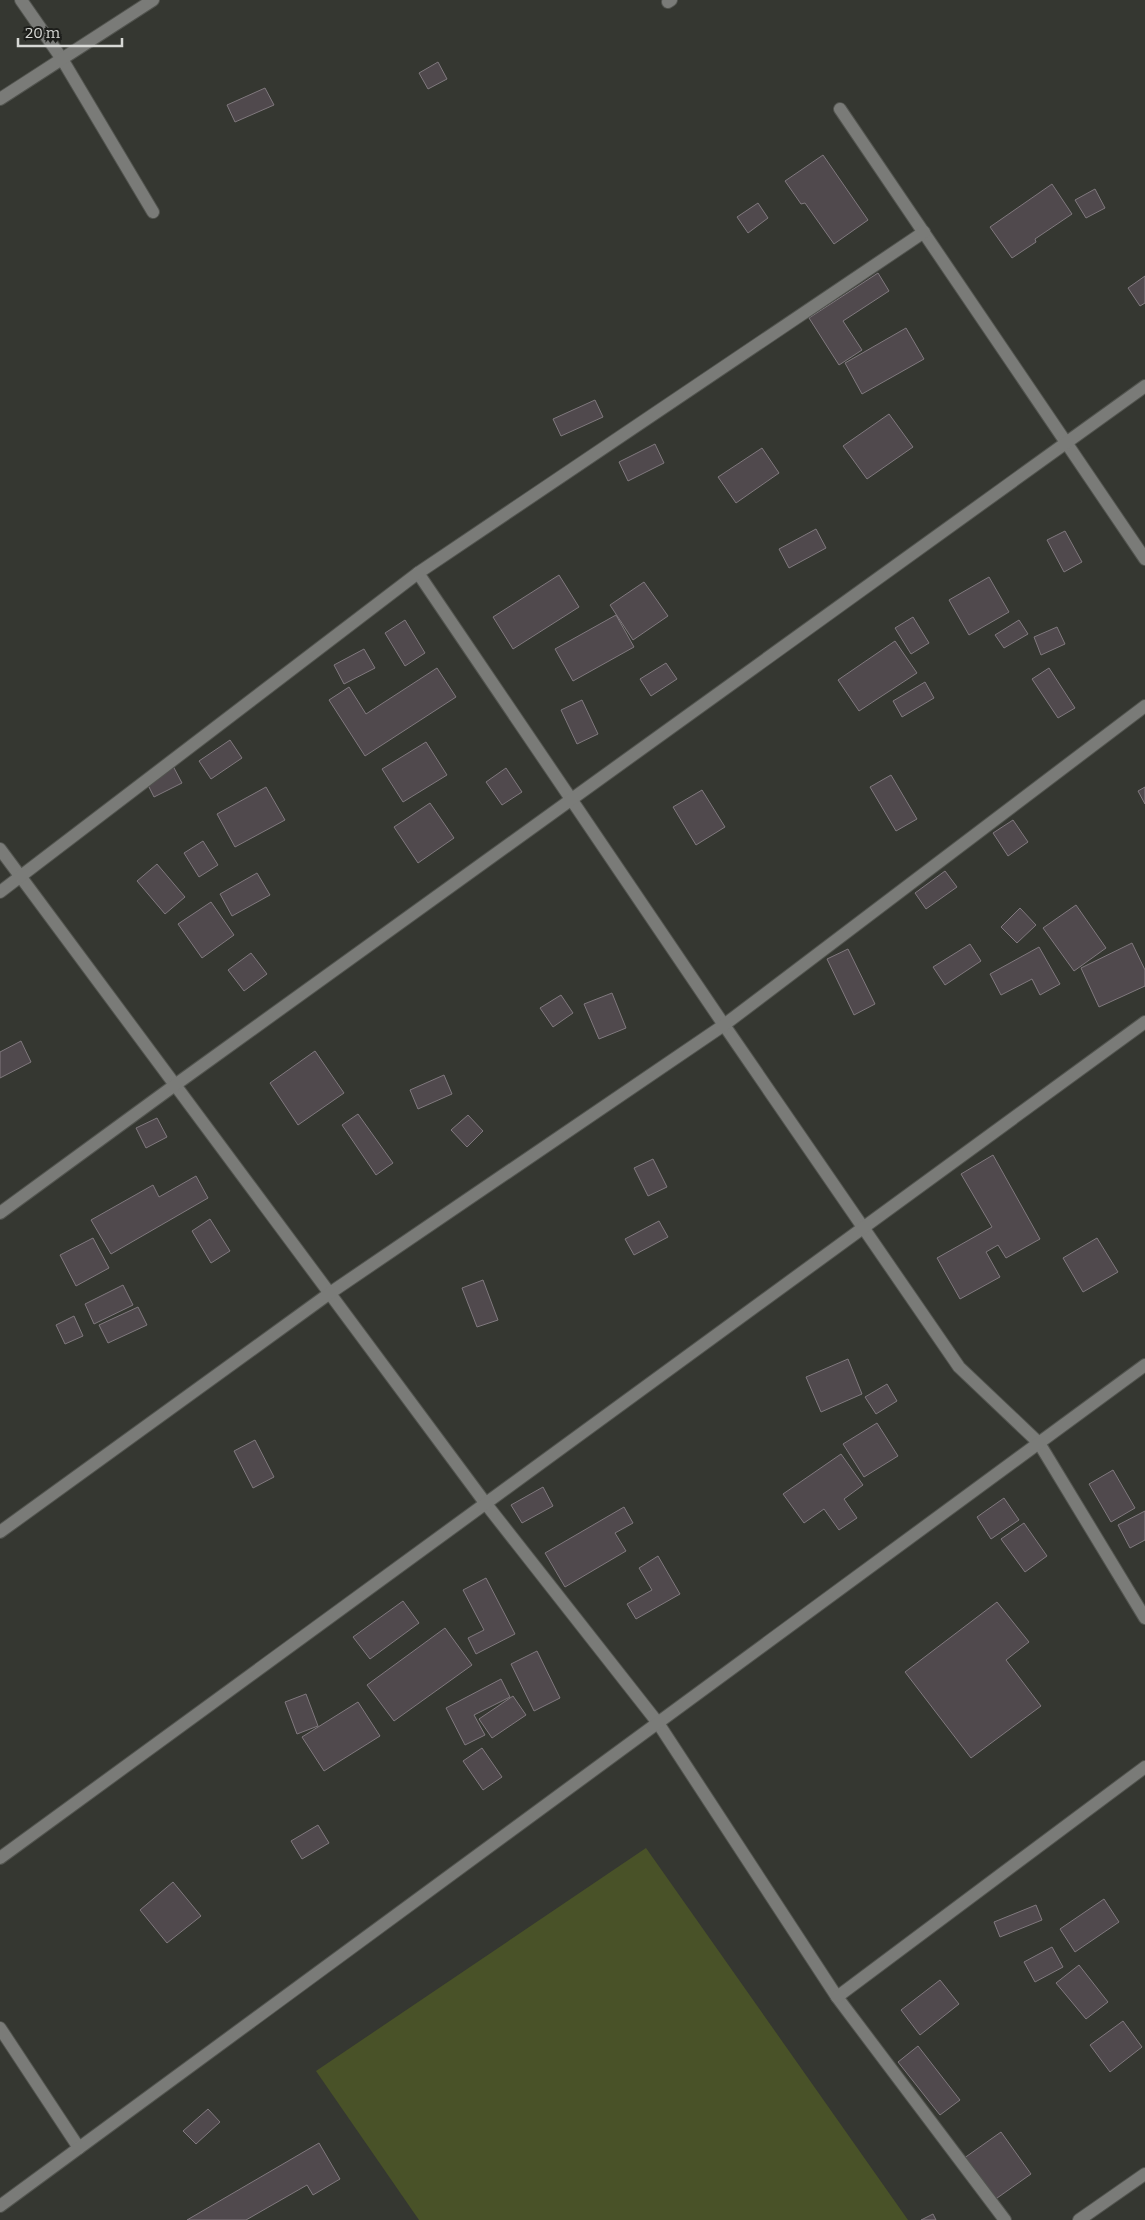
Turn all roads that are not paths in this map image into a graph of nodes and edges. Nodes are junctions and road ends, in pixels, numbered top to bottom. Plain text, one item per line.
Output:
1 (21, 0) edge
2 (153, 0) edge
3 (62, 59) junction
4 (0, 99) edge
5 (840, 109) dead end
6 (153, 212) dead end
7 (924, 232) junction
8 (1145, 386) edge
9 (1066, 442) junction
10 (1145, 559) edge
11 (418, 573) junction
12 (1145, 706) edge
13 (572, 800) junction
14 (0, 849) edge
15 (21, 877) junction
16 (0, 892) edge
17 (1145, 1022) edge
18 (724, 1025) junction
19 (175, 1085) junction
20 (0, 1213) edge
21 (864, 1228) junction
22 (330, 1293) junction
23 (1145, 1365) edge
24 (1039, 1443) junction
25 (486, 1504) junction
26 (0, 1532) edge
27 (1145, 1618) edge
28 (658, 1723) junction
29 (1145, 1767) edge
30 (0, 1858) edge
31 (837, 1997) junction
32 (0, 2028) edge
33 (79, 2148) junction
34 (1145, 2174) edge
35 (0, 2206) edge
36 (1005, 2220) edge
37 (1079, 2220) edge

1 - 3 street
2 - 3 street
3 - 4 street
3 - 6 street
5 - 7 street
7 - 9 street
7 - 11 street
8 - 9 street
9 - 10 street
9 - 13 street
11 - 13 street
11 - 15 street
12 - 18 street
13 - 18 street
13 - 19 street
14 - 15 street
15 - 16 street
15 - 19 street
17 - 21 street
18 - 21 street
18 - 22 street
19 - 20 street
19 - 22 street
21 - 24 street
21 - 25 street
22 - 25 street
22 - 26 street
23 - 24 street
24 - 27 street
24 - 28 street
25 - 28 street
25 - 30 street
28 - 31 street
28 - 33 street
29 - 31 street
31 - 36 street
32 - 33 street
33 - 35 street
34 - 37 street

